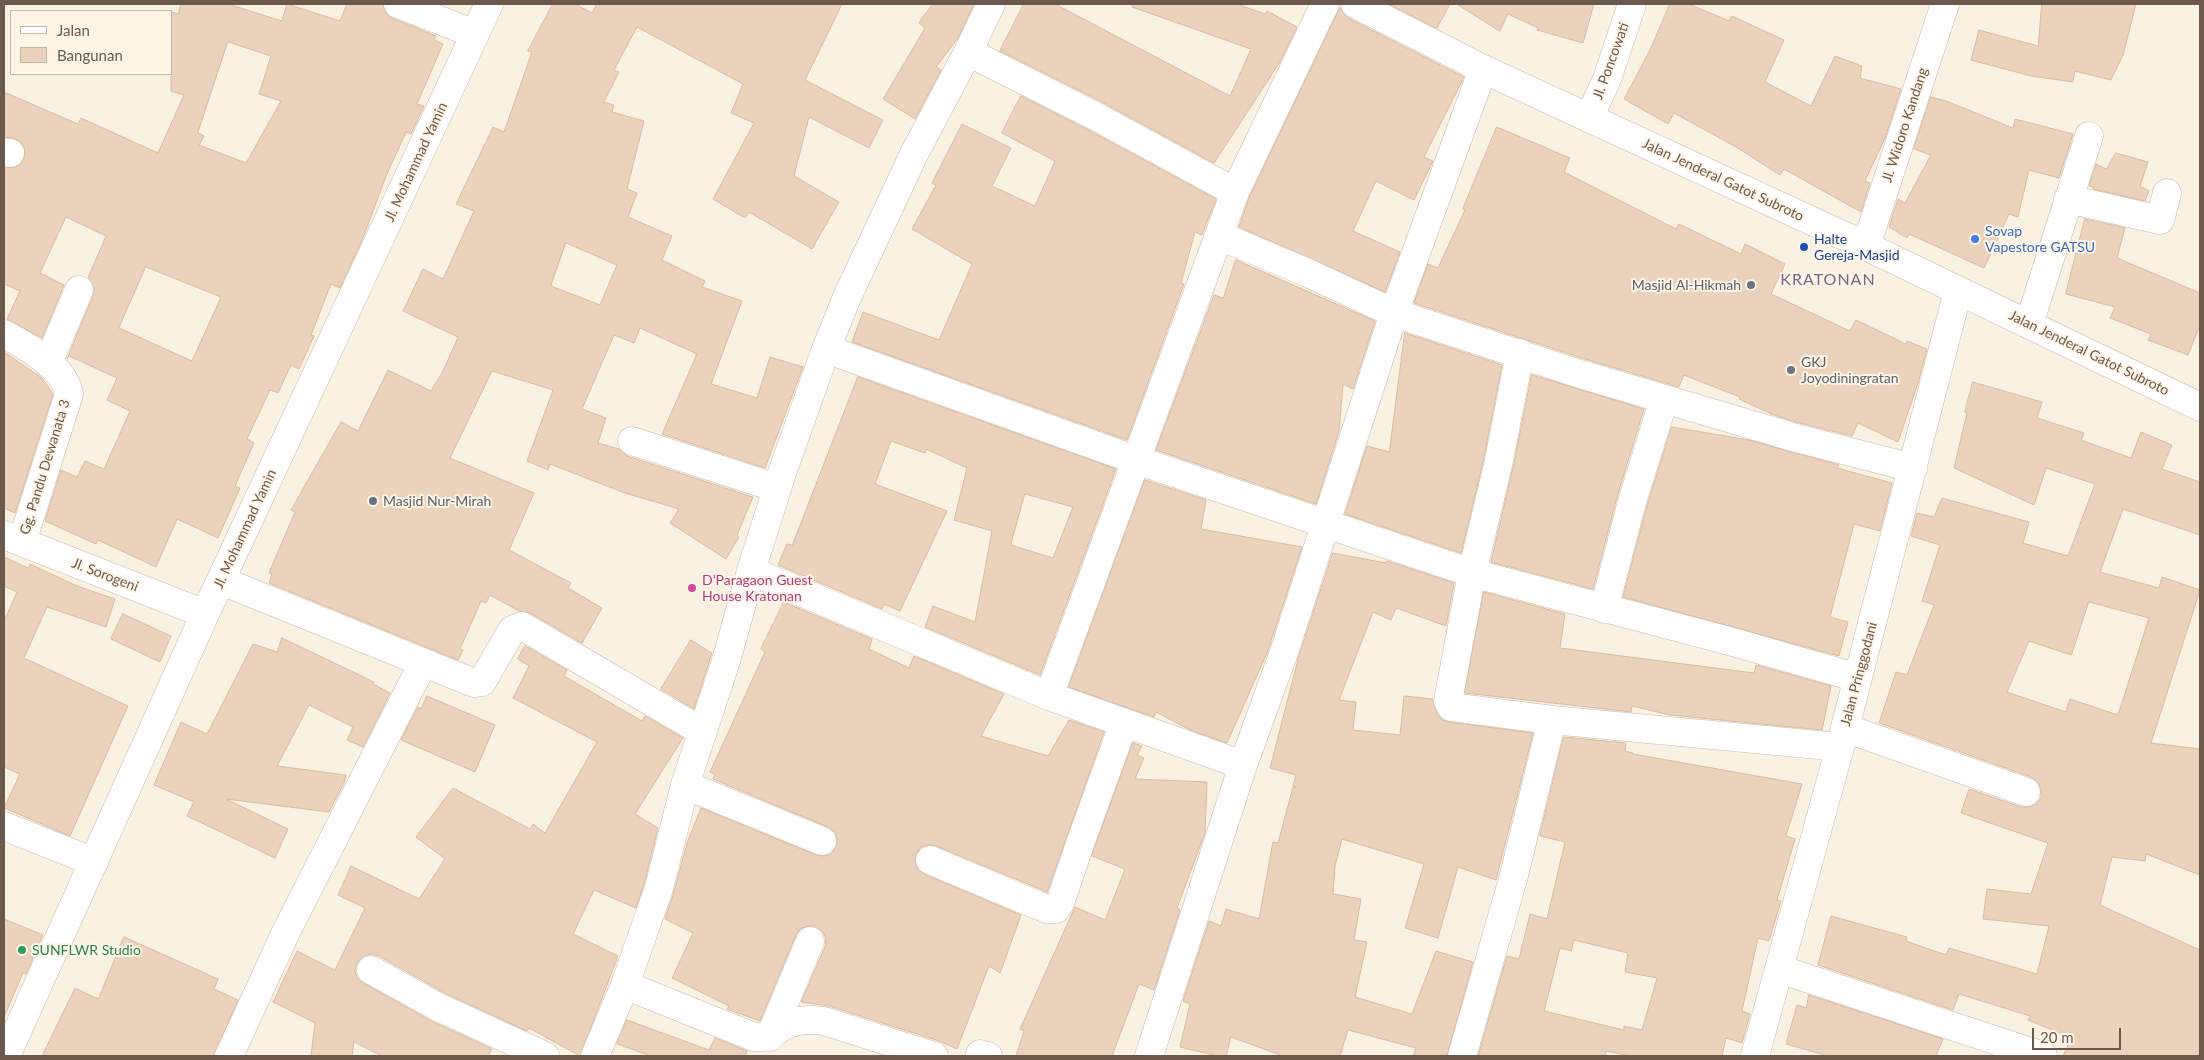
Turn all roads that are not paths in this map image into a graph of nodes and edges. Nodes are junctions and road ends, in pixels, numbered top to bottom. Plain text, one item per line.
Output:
1 (398, 4) edge
2 (489, 4) edge
3 (991, 4) edge
4 (1325, 4) edge
5 (1355, 4) edge
6 (1632, 4) edge
7 (1945, 4) edge
8 (475, 34) junction
9 (968, 52) junction
10 (1483, 69) junction
11 (1589, 118) junction
12 (2089, 136) dead end
13 (1235, 192) junction
14 (2166, 193) dead end
15 (2068, 200) junction
16 (1220, 236) junction
17 (1866, 246) junction
18 (79, 290) dead end
19 (1958, 290) junction
20 (1394, 313) junction
21 (2028, 324) junction
22 (4, 334) edge
23 (826, 349) junction
24 (1520, 353) junction
25 (48, 363) junction
26 (1664, 398) junction
27 (2200, 407) edge
28 (632, 441) dead end
29 (1136, 460) junction
30 (1913, 468) junction
31 (777, 488) junction
32 (1324, 524) junction
33 (13, 539) edge
34 (751, 571) junction
35 (1472, 573) junction
36 (222, 581) junction
37 (1604, 609) junction
38 (206, 614) junction
39 (424, 663) junction
40 (1858, 678) junction
41 (1049, 696) junction
42 (1552, 720) junction
43 (1124, 723) junction
44 (703, 732) junction
45 (1842, 738) junction
46 (1243, 765) junction
47 (685, 785) junction
48 (2026, 792) dead end
49 (4, 826) edge
50 (822, 840) dead end
51 (930, 860) dead end
52 (94, 862) junction
53 (810, 941) dead end
54 (1779, 969) junction
55 (371, 970) dead end
56 (625, 985) junction
57 (770, 1037) junction
58 (7, 1056) edge
59 (229, 1056) edge
60 (545, 1056) edge
61 (595, 1056) edge
62 (934, 1056) edge
63 (1149, 1056) edge
64 (1462, 1056) edge
65 (1755, 1056) edge
66 (2043, 1056) edge

1 - 8 street
2 - 8 street, Jl. Mohammad Yamin
3 - 9 street
4 - 13 street
5 - 10 street, Jalan Jenderal Gatot Subroto
6 - 11 street, Jl. Poncowati
7 - 17 street, Jl. Widoro Kandang
8 - 36 street, Jl. Mohammad Yamin
9 - 13 street
9 - 23 street
10 - 11 street, Jalan Jenderal Gatot Subroto
10 - 20 street
11 - 17 street, Jalan Jenderal Gatot Subroto
12 - 15 street
13 - 16 street
14 - 15 street
15 - 21 street
16 - 20 street
16 - 29 street
17 - 19 street, Jalan Jenderal Gatot Subroto
18 - 25 street
19 - 21 street, Jalan Jenderal Gatot Subroto
19 - 30 street, Jalan Pringgodani
20 - 24 street
20 - 32 street
21 - 27 street, Jalan Jenderal Gatot Subroto
22 - 25 street, Gg. Pandu Dewanata 3
23 - 29 street
23 - 31 street
24 - 26 street
24 - 35 street
25 - 33 street, Gg. Pandu Dewanata 3
26 - 30 street
26 - 37 street
28 - 31 street
29 - 32 street
29 - 41 street
30 - 40 street, Jalan Pringgodani
31 - 34 street
32 - 35 street
32 - 46 street
33 - 38 street, Jl. Sorogeni
34 - 41 street
34 - 44 street
35 - 37 street
35 - 42 street
36 - 38 street, Jl. Mohammad Yamin
36 - 39 street
37 - 40 street
38 - 52 street, Jl. Mohammad Yamin
39 - 44 street
39 - 59 street
40 - 45 street, Jalan Pringgodani
41 - 43 street
42 - 45 street
42 - 64 street
43 - 46 street
43 - 51 street
44 - 47 street
45 - 48 street
45 - 54 street, Jalan Pringgodani
46 - 63 street
47 - 50 street
47 - 56 street
49 - 52 street
52 - 58 street, Jl. Mohammad Yamin
53 - 57 street
54 - 65 street, Jalan Pringgodani
54 - 66 street
55 - 60 street
56 - 57 street
56 - 61 street
57 - 62 street

